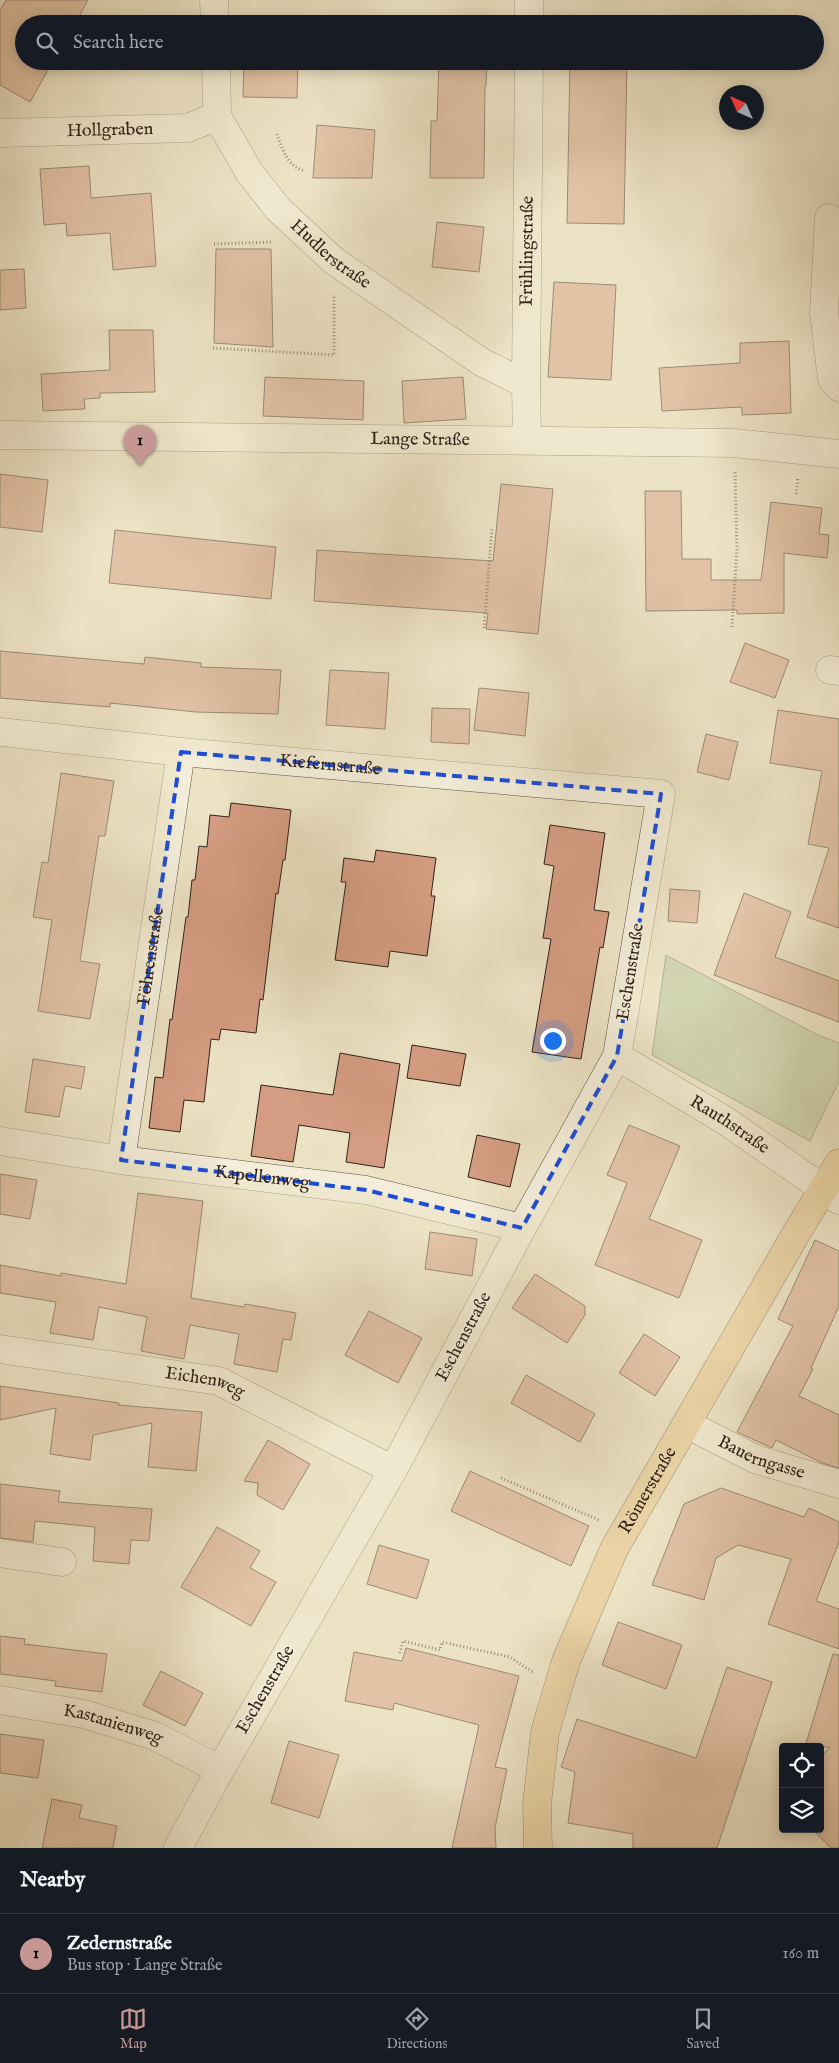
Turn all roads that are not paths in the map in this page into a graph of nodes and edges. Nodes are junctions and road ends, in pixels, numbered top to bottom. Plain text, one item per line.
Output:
1 (214, 0) edge
2 (530, 0) edge
3 (214, 15) edge
4 (529, 15) edge
5 (216, 70) edge
6 (529, 70) edge
7 (217, 116) junction
8 (0, 133) edge
9 (830, 218) dead end
10 (526, 384) junction
11 (839, 387) edge
12 (0, 435) edge
13 (527, 440) junction
14 (839, 454) edge
15 (0, 732) edge
16 (181, 752) junction
17 (661, 794) joint
18 (617, 1056) junction
19 (0, 1141) edge
20 (121, 1160) junction
21 (839, 1163) edge
22 (831, 1195) edge
23 (522, 1228) junction
24 (0, 1349) edge
25 (687, 1424) junction
26 (393, 1470) junction
27 (839, 1484) edge
28 (0, 1553) edge
29 (62, 1562) dead end
30 (0, 1700) edge
31 (220, 1770) junction
32 (178, 1848) edge
33 (538, 1848) edge

1 - 3 street
2 - 4 street
5 - 7 street, Hudlerstraße
6 - 10 street, Frühlingstraße
7 - 8 street, Hollgraben
7 - 10 street, Hudlerstraße
9 - 11 street
10 - 13 street, Frühlingstraße
12 - 13 street, Lange Straße
13 - 14 street, Lange Straße
15 - 16 street, Kiefernstraße
16 - 17 street, Kiefernstraße
16 - 20 street, Föhrenstraße
17 - 18 street, Eschenstraße
18 - 22 street, Rauthstraße
18 - 23 street, Eschenstraße
19 - 20 street, Kapellenweg
20 - 23 street, Kapellenweg
21 - 22 main road, Römerstraße
22 - 25 main road, Römerstraße
23 - 26 street, Eschenstraße
24 - 26 street, Eichenweg
25 - 27 street, Bauerngasse
25 - 33 main road, Römerstraße
26 - 31 street, Eschenstraße
28 - 29 street
30 - 31 street, Kastanienweg
31 - 32 street, Eschenstraße

